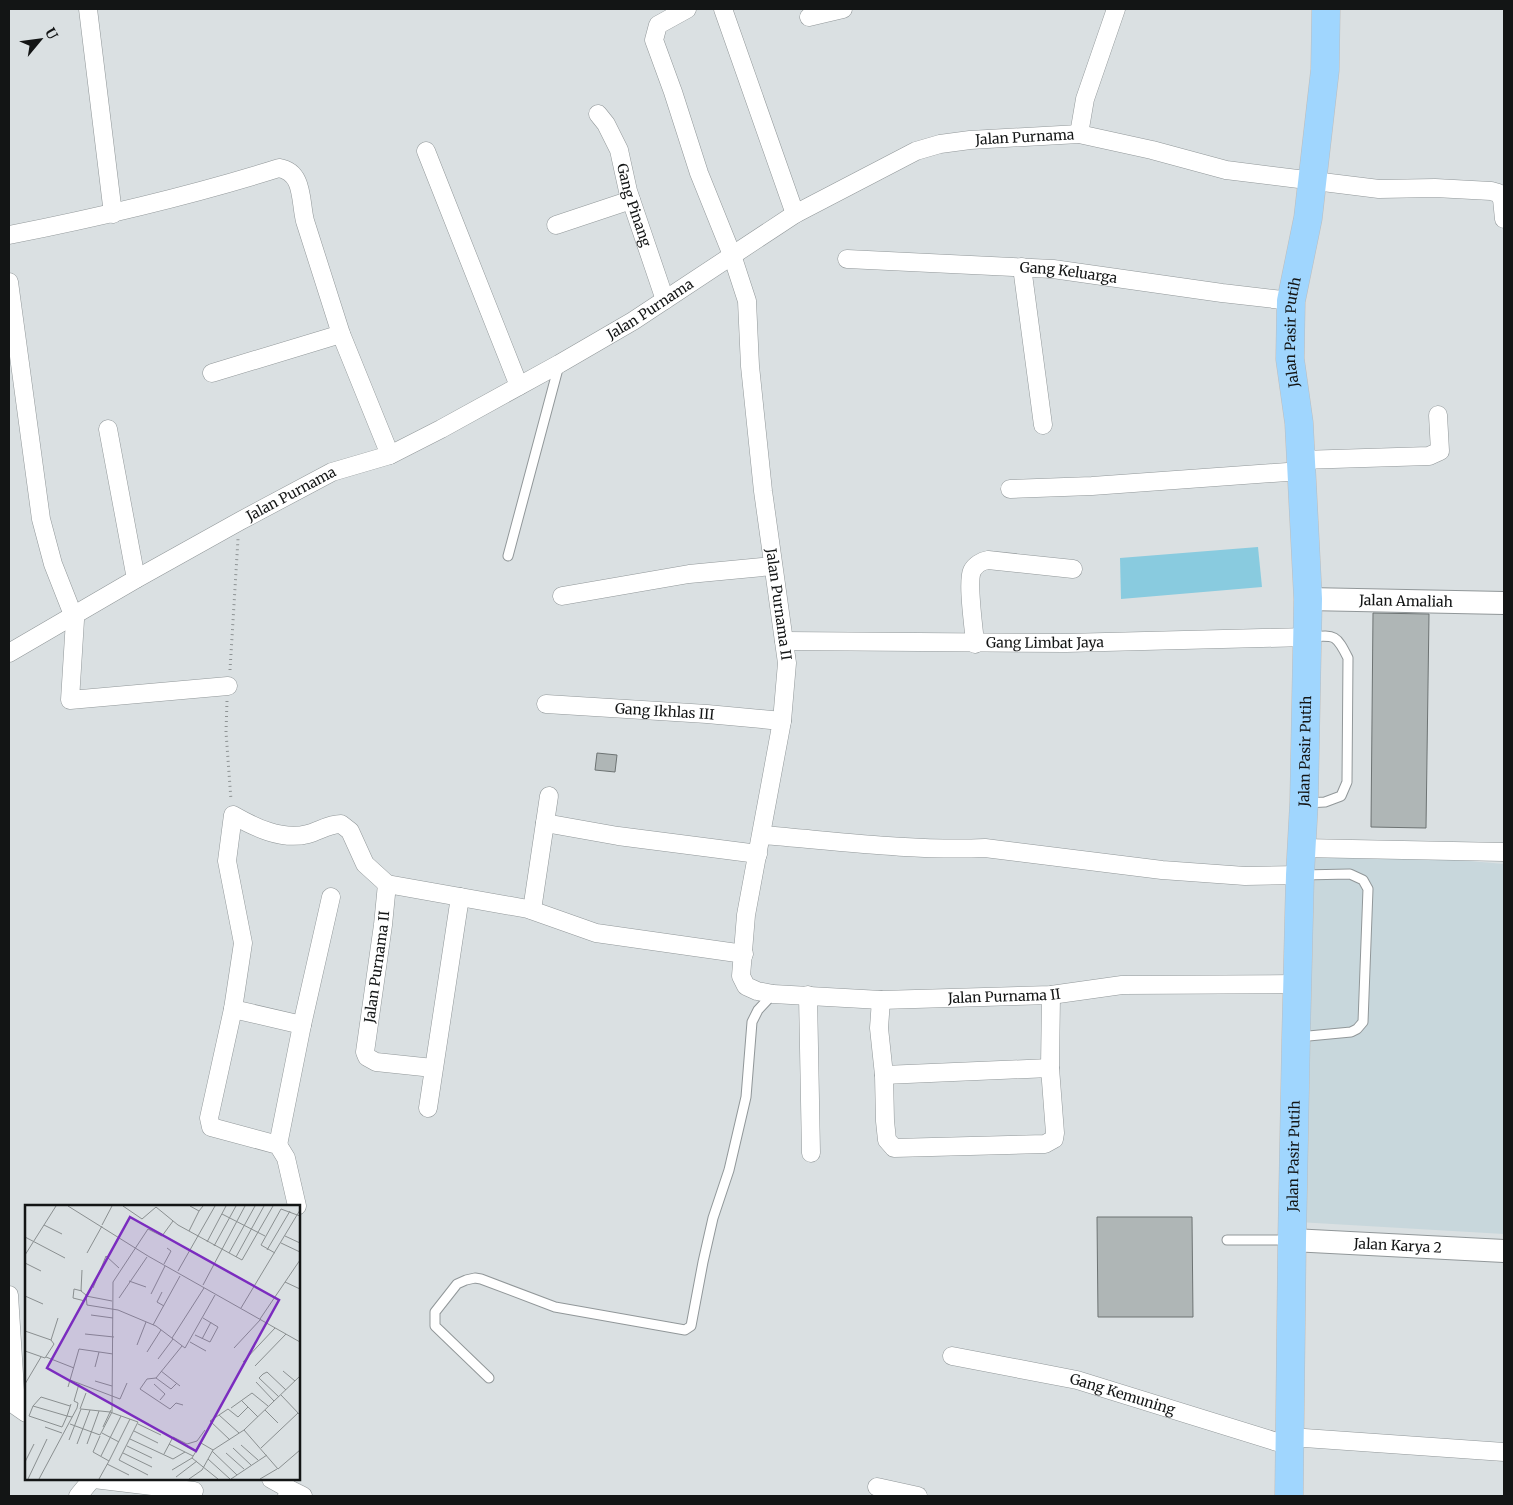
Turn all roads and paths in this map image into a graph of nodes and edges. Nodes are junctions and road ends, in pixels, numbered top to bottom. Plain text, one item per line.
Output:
1 (88, 9) edge
2 (723, 9) edge
3 (843, 9) edge
4 (1116, 9) edge
5 (1326, 9) edge
6 (679, 11) edge
7 (809, 17) dead end
8 (598, 114) dead end
9 (1079, 134) junction
10 (426, 151) dead end
11 (1312, 181) junction
12 (631, 200) junction
13 (113, 214) junction
14 (795, 214) junction
15 (1504, 219) edge
16 (556, 225) dead end
17 (9, 235) edge
18 (732, 255) junction
19 (847, 259) dead end
20 (1022, 267) junction
21 (9, 282) edge
22 (665, 300) junction
23 (1291, 301) junction
24 (11, 315) edge
25 (341, 334) junction
26 (559, 364) junction
27 (212, 373) dead end
28 (519, 386) junction
29 (1438, 416) dead end
30 (1043, 425) dead end
31 (108, 429) dead end
32 (390, 455) junction
33 (1301, 466) junction
34 (1010, 489) dead end
35 (508, 556) dead end
36 (774, 566) junction
37 (1074, 569) dead end
38 (136, 579) junction
39 (562, 596) dead end
40 (1308, 599) junction
41 (1504, 603) edge
42 (74, 615) junction
43 (1306, 637) junction
44 (784, 641) junction
45 (975, 644) junction
46 (16, 649) edge
47 (228, 686) dead end
48 (546, 704) dead end
49 (782, 721) junction
50 (549, 796) dead end
51 (1304, 802) junction
52 (545, 823) junction
53 (762, 835) junction
54 (1302, 848) junction
55 (1504, 852) edge
56 (758, 854) junction
57 (1300, 875) junction
58 (387, 884) junction
59 (460, 897) junction
60 (331, 898) dead end
61 (532, 910) junction
62 (744, 954) junction
63 (1297, 984) junction
64 (773, 994) junction
65 (808, 995) junction
66 (1051, 995) junction
67 (881, 1000) junction
68 (233, 1009) junction
69 (302, 1025) junction
70 (1296, 1037) junction
71 (433, 1068) junction
72 (1050, 1068) junction
73 (884, 1076) junction
74 (428, 1108) dead end
75 (278, 1145) junction
76 (811, 1152) dead end
77 (296, 1205) edge
78 (1227, 1240) dead end
79 (1292, 1240) junction
80 (1504, 1251) edge
81 (9, 1295) edge
82 (952, 1356) dead end
83 (489, 1378) dead end
84 (21, 1410) edge
85 (1290, 1442) junction
86 (1504, 1452) edge
87 (92, 1480) edge
88 (101, 1480) edge
89 (272, 1480) edge
90 (877, 1487) dead end
91 (194, 1491) dead end
92 (293, 1494) edge
93 (78, 1496) edge
94 (918, 1496) edge
95 (1290, 1496) edge

1 - 13 street
2 - 14 street
3 - 7 street
4 - 9 street
5 - 11 highway, Jalan Pasir Putih
6 - 18 street, Jalan Purnama II
8 - 12 street, Gang Pinang
9 - 11 street, Jalan Purnama
9 - 14 street, Jalan Purnama
10 - 28 street
11 - 15 street, Jalan Purnama
11 - 23 highway, Jalan Pasir Putih
12 - 16 street
12 - 22 street, Gang Pinang
13 - 17 street
13 - 25 street
14 - 18 street, Jalan Purnama
18 - 22 street, Jalan Purnama
18 - 36 street, Jalan Purnama II
19 - 20 street, Gang Keluarga
20 - 23 street, Gang Keluarga
20 - 30 street
21 - 24 street
22 - 26 street, Jalan Purnama
23 - 33 highway, Jalan Pasir Putih
24 - 42 street
25 - 27 street
25 - 32 street
26 - 28 street, Jalan Purnama
26 - 35 lane
28 - 32 street, Jalan Purnama
29 - 33 street
31 - 38 street
32 - 38 street, Jalan Purnama
33 - 34 street
33 - 40 highway, Jalan Pasir Putih
36 - 39 street
36 - 44 street, Jalan Purnama II
37 - 45 street
38 - 42 street, Jalan Purnama
40 - 41 street, Jalan Amaliah
40 - 43 highway, Jalan Pasir Putih
42 - 46 street, Jalan Purnama
42 - 47 street
43 - 45 street, Gang Limbat Jaya
43 - 51 highway, Jalan Pasir Putih
43 - 51 lane
44 - 45 street, Gang Limbat Jaya
44 - 49 street, Jalan Purnama II
48 - 49 street, Gang Ikhlas III
49 - 53 street, Jalan Purnama II
50 - 52 street
51 - 54 highway, Jalan Pasir Putih
52 - 56 street
52 - 61 street
53 - 56 street, Jalan Purnama II
53 - 57 street
54 - 55 street
54 - 57 highway, Jalan Pasir Putih
56 - 62 street, Jalan Purnama II
57 - 63 highway, Jalan Pasir Putih
57 - 70 lane
58 - 59 street
58 - 68 street
58 - 71 street, Jalan Purnama II
59 - 61 street
59 - 71 street
60 - 69 street
61 - 62 street
62 - 64 street, Jalan Purnama II
63 - 66 street, Jalan Purnama II
63 - 70 highway, Jalan Pasir Putih
64 - 65 street, Jalan Purnama II
64 - 83 lane
65 - 67 street, Jalan Purnama II
65 - 76 street
66 - 67 street, Jalan Purnama II
66 - 72 street
67 - 73 street
68 - 69 street
68 - 75 street
69 - 75 street
70 - 79 highway, Jalan Pasir Putih
71 - 74 street
72 - 73 street
72 - 73 street
75 - 77 street
78 - 79 lane
79 - 80 street, Jalan Karya 2
79 - 85 highway, Jalan Pasir Putih
81 - 84 street
82 - 85 street, Gang Kemuning
85 - 86 street, Gang Kemuning
85 - 95 highway, Jalan Pasir Putih
87 - 93 street
88 - 91 street
89 - 92 street
90 - 94 street

